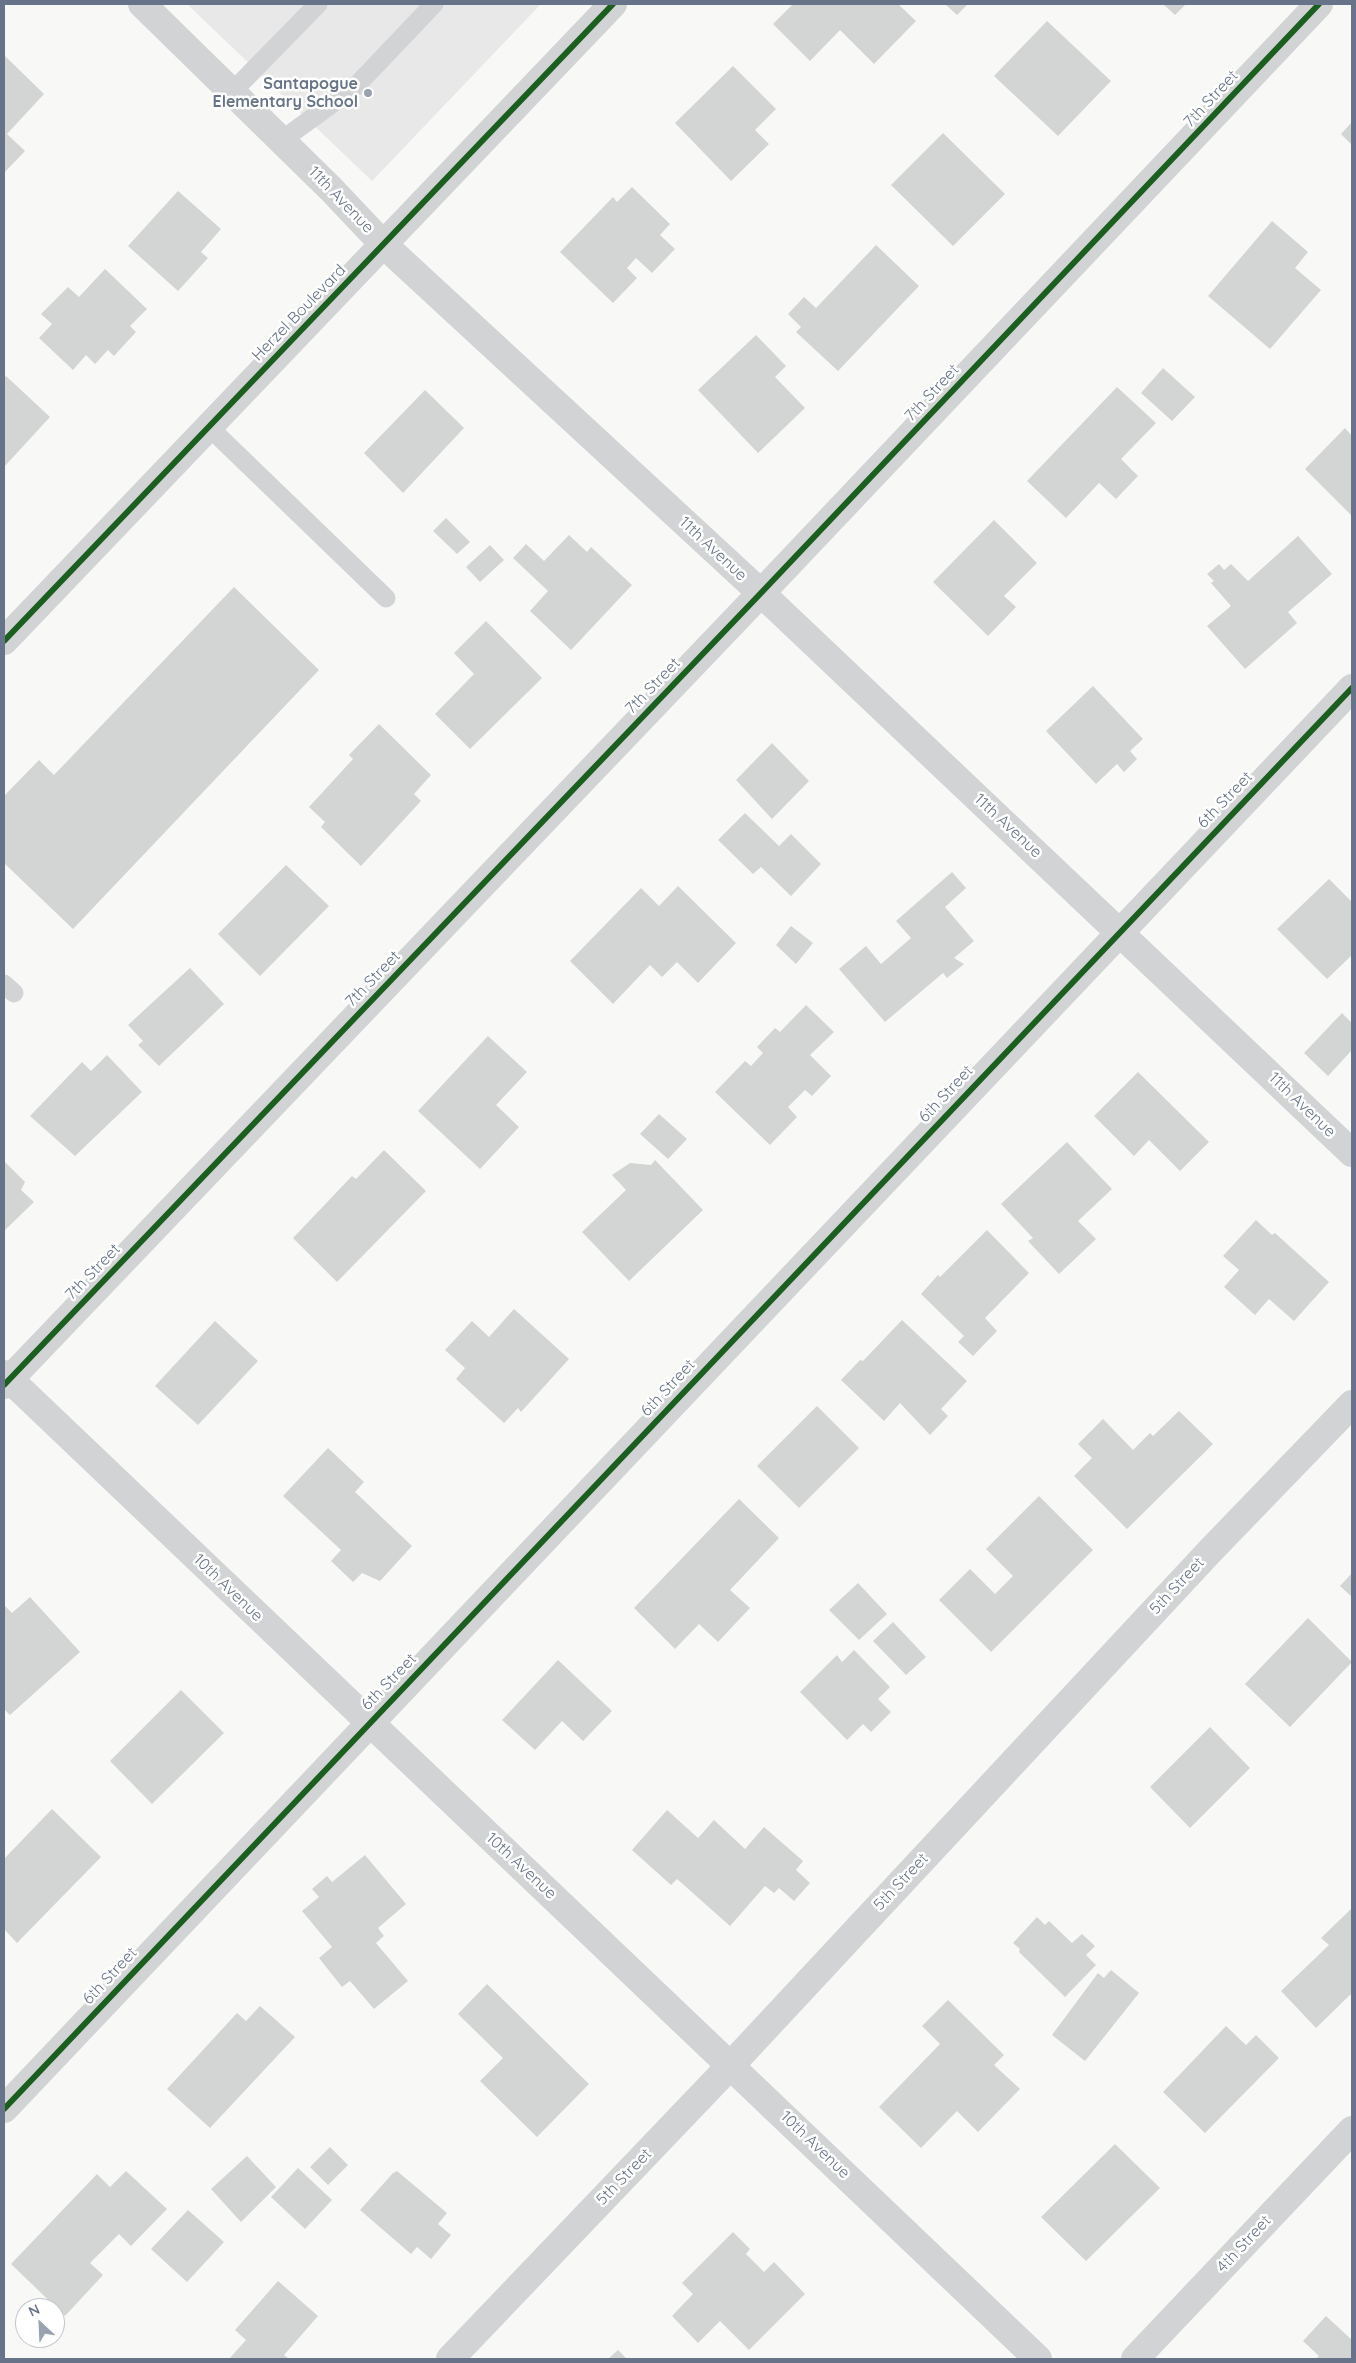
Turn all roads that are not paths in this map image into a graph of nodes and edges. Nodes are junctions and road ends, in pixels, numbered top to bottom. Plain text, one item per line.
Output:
1 (142, 4) edge
2 (318, 4) edge
3 (434, 4) edge
4 (613, 4) edge
5 (1319, 4) edge
6 (232, 92) junction
7 (282, 140) junction
8 (383, 244) junction
9 (209, 427) junction
10 (761, 593) junction
11 (386, 598) dead end
12 (4, 641) edge
13 (1352, 688) edge
14 (1119, 931) junction
15 (1352, 1153) edge
16 (6, 1380) edge
17 (1352, 1404) edge
18 (369, 1722) junction
19 (731, 2065) junction
20 (4, 2109) edge
21 (1352, 2130) edge
22 (450, 2359) edge
23 (1038, 2359) edge
24 (1136, 2359) edge

1 - 6 street, 11th Avenue
2 - 6 lane
3 - 7 lane
4 - 8 street, Herzel Boulevard
5 - 10 street, 7th Street
6 - 7 street, 11th Avenue
7 - 8 street, 11th Avenue
8 - 9 street, Herzel Boulevard
8 - 10 street, 11th Avenue
9 - 11 lane
9 - 12 street, Herzel Boulevard
10 - 14 street, 11th Avenue
10 - 16 street, 7th Street
13 - 14 street, 6th Street
14 - 15 street, 11th Avenue
14 - 18 street, 6th Street
16 - 18 street, 10th Avenue
17 - 19 street, 5th Street
18 - 19 street, 10th Avenue
18 - 20 street, 6th Street
19 - 22 street, 5th Street
19 - 23 street, 10th Avenue
21 - 24 street, 4th Street

